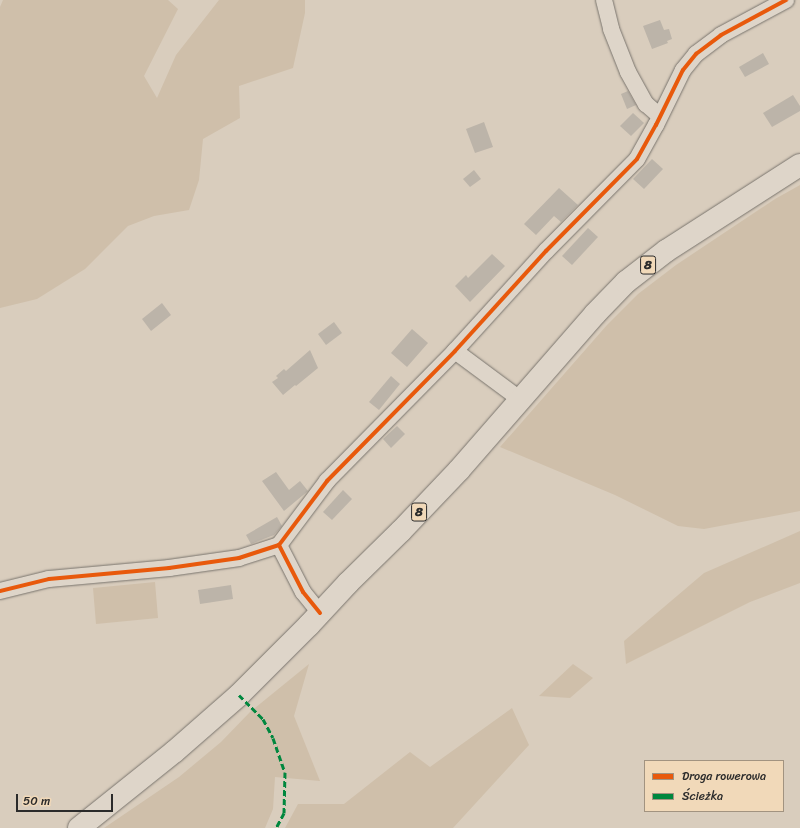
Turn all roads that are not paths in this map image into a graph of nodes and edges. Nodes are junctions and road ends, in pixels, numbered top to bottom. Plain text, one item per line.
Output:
1 (604, 0) edge
2 (786, 0) edge
3 (660, 116) junction
4 (800, 165) edge
5 (455, 352) junction
6 (521, 400) junction
7 (279, 545) junction
8 (0, 591) edge
9 (320, 613) junction
10 (78, 828) edge

1 - 3 street
2 - 3 street
3 - 5 street
4 - 6 highway, 8
5 - 6 street
5 - 7 street
6 - 9 highway, 8
7 - 8 street
7 - 9 street
9 - 10 highway, 8

